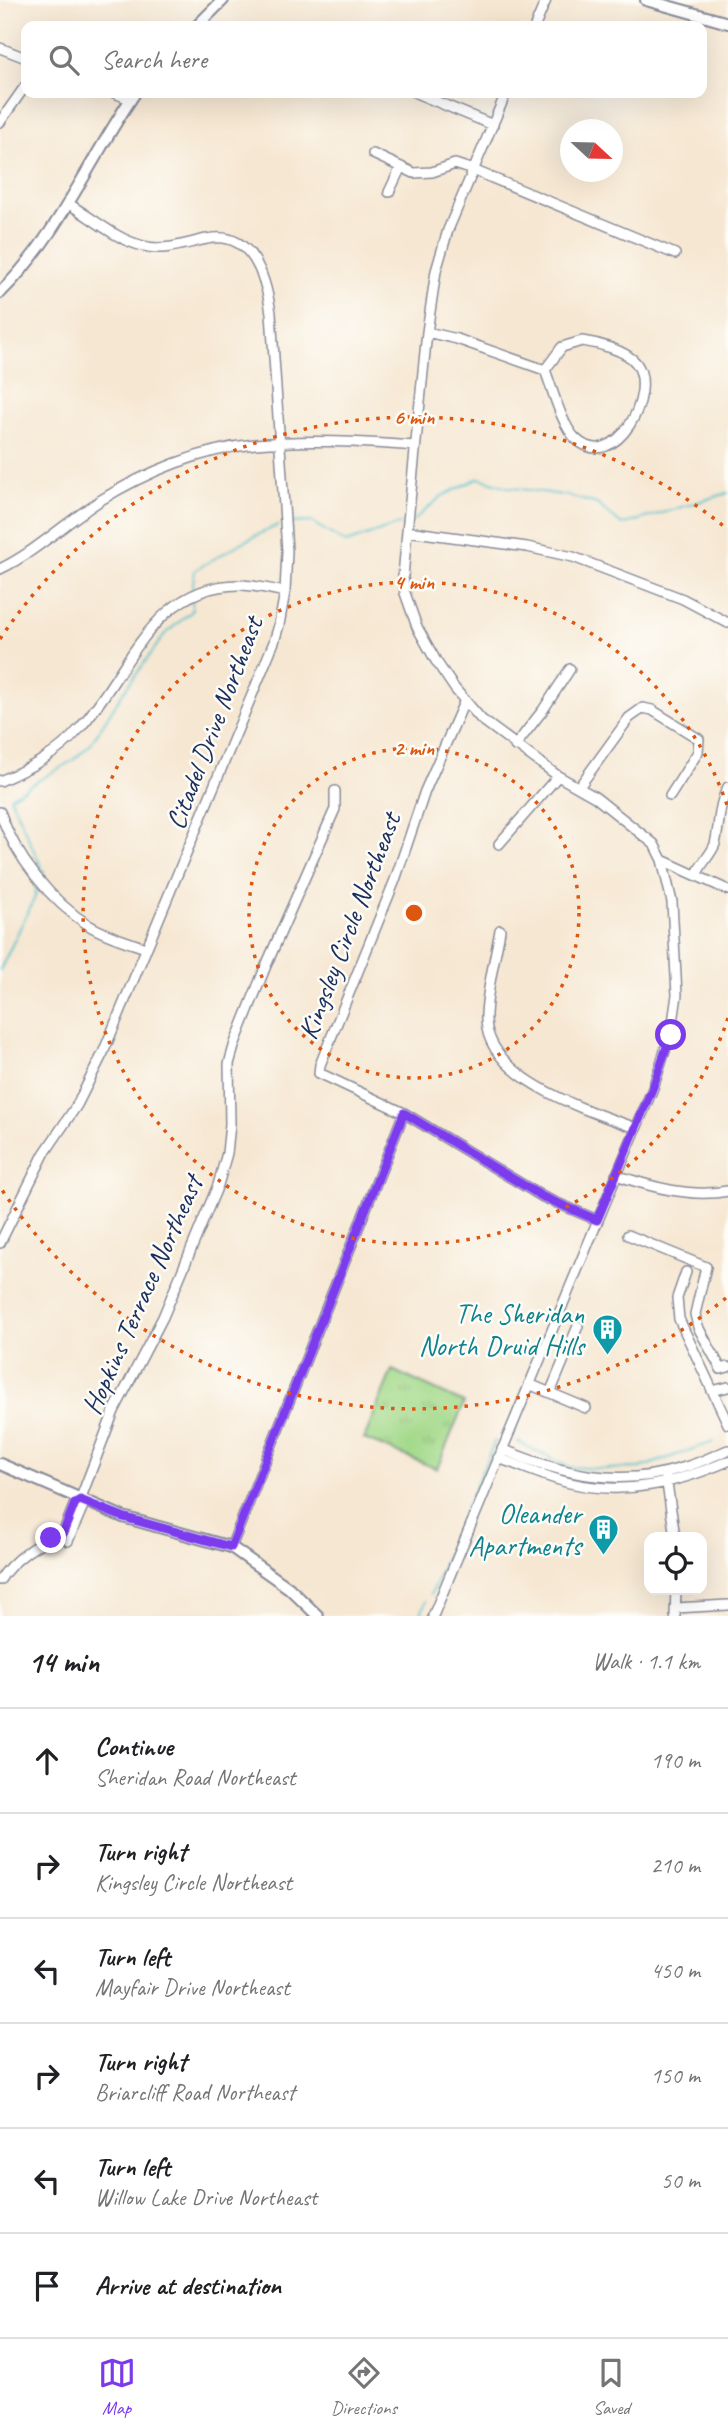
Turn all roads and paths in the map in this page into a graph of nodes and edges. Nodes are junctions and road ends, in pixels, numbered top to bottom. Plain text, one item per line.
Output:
1 (223, 0) edge
2 (546, 0) edge
3 (646, 0) edge
4 (202, 21) edge
5 (537, 21) edge
6 (728, 23) edge
7 (0, 48) edge
8 (21, 56) edge
9 (21, 92) edge
10 (131, 98) edge
11 (428, 98) edge
12 (504, 98) edge
13 (0, 122) edge
14 (493, 125) junction
15 (373, 153) dead end
16 (401, 167) junction
17 (473, 170) junction
18 (389, 192) dead end
19 (69, 204) junction
20 (675, 254) dead end
21 (0, 293) edge
22 (427, 332) junction
23 (545, 370) junction
24 (280, 443) junction
25 (415, 446) junction
26 (407, 531) junction
27 (0, 569) edge
28 (285, 592) junction
29 (728, 623) edge
30 (570, 668) dead end
31 (465, 700) junction
32 (515, 746) junction
33 (558, 776) junction
34 (0, 781) edge
35 (579, 787) junction
36 (728, 787) edge
37 (335, 792) dead end
38 (670, 796) dead end
39 (0, 812) edge
40 (499, 844) dead end
41 (662, 860) junction
42 (697, 874) junction
43 (728, 890) edge
44 (500, 930) dead end
45 (146, 948) junction
46 (404, 1113) junction
47 (636, 1128) junction
48 (616, 1175) junction
49 (728, 1191) edge
50 (597, 1220) junction
51 (628, 1235) dead end
52 (0, 1243) edge
53 (701, 1287) junction
54 (578, 1326) dead end
55 (728, 1367) edge
56 (529, 1384) junction
57 (728, 1387) edge
58 (712, 1391) junction
59 (550, 1392) junction
60 (586, 1408) dead end
61 (728, 1424) edge
62 (728, 1450) edge
63 (500, 1454) junction
64 (728, 1461) edge
65 (0, 1464) edge
66 (700, 1467) junction
67 (666, 1477) junction
68 (80, 1500) junction
69 (674, 1532) edge
70 (231, 1547) junction
71 (0, 1580) edge
72 (728, 1605) edge
73 (675, 1612) edge
74 (318, 1616) edge
75 (433, 1616) edge

1 - 4 main road
2 - 5 street
3 - 6 main road
7 - 8 street
9 - 13 street
10 - 19 main road
11 - 14 street
12 - 14 street
14 - 17 street
15 - 16 street
16 - 17 street
16 - 18 street
17 - 20 street
17 - 22 street
19 - 21 main road
19 - 24 street, Citadel Drive Northeast
22 - 23 street
22 - 25 street
23 - 23 street
24 - 25 street
24 - 27 street
24 - 28 street, Citadel Drive Northeast
25 - 26 street
26 - 29 street
26 - 31 street
28 - 34 street
28 - 45 street, Citadel Drive Northeast
30 - 32 street
31 - 32 street
31 - 46 street, Kingsley Circle Northeast
32 - 33 street
33 - 35 street
33 - 40 street
35 - 38 street
35 - 41 street
36 - 42 street
37 - 68 street, Hopkins Terrace Northeast
39 - 45 street
41 - 42 street
41 - 47 street
42 - 43 street
44 - 47 street
45 - 52 street, Citadel Drive Northeast
46 - 50 street, Kingsley Circle Northeast
46 - 70 street
47 - 48 street
48 - 49 street
48 - 50 street
50 - 56 street
51 - 53 street
53 - 55 street
53 - 58 street
54 - 59 street
56 - 59 street
56 - 63 street
57 - 58 street
58 - 61 street
59 - 60 street
62 - 66 street
63 - 67 street
63 - 75 street
64 - 66 street
65 - 68 main road
66 - 67 street
67 - 69 street
68 - 70 main road
68 - 71 street, Hopkins Terrace Northeast
70 - 74 main road
72 - 73 street

